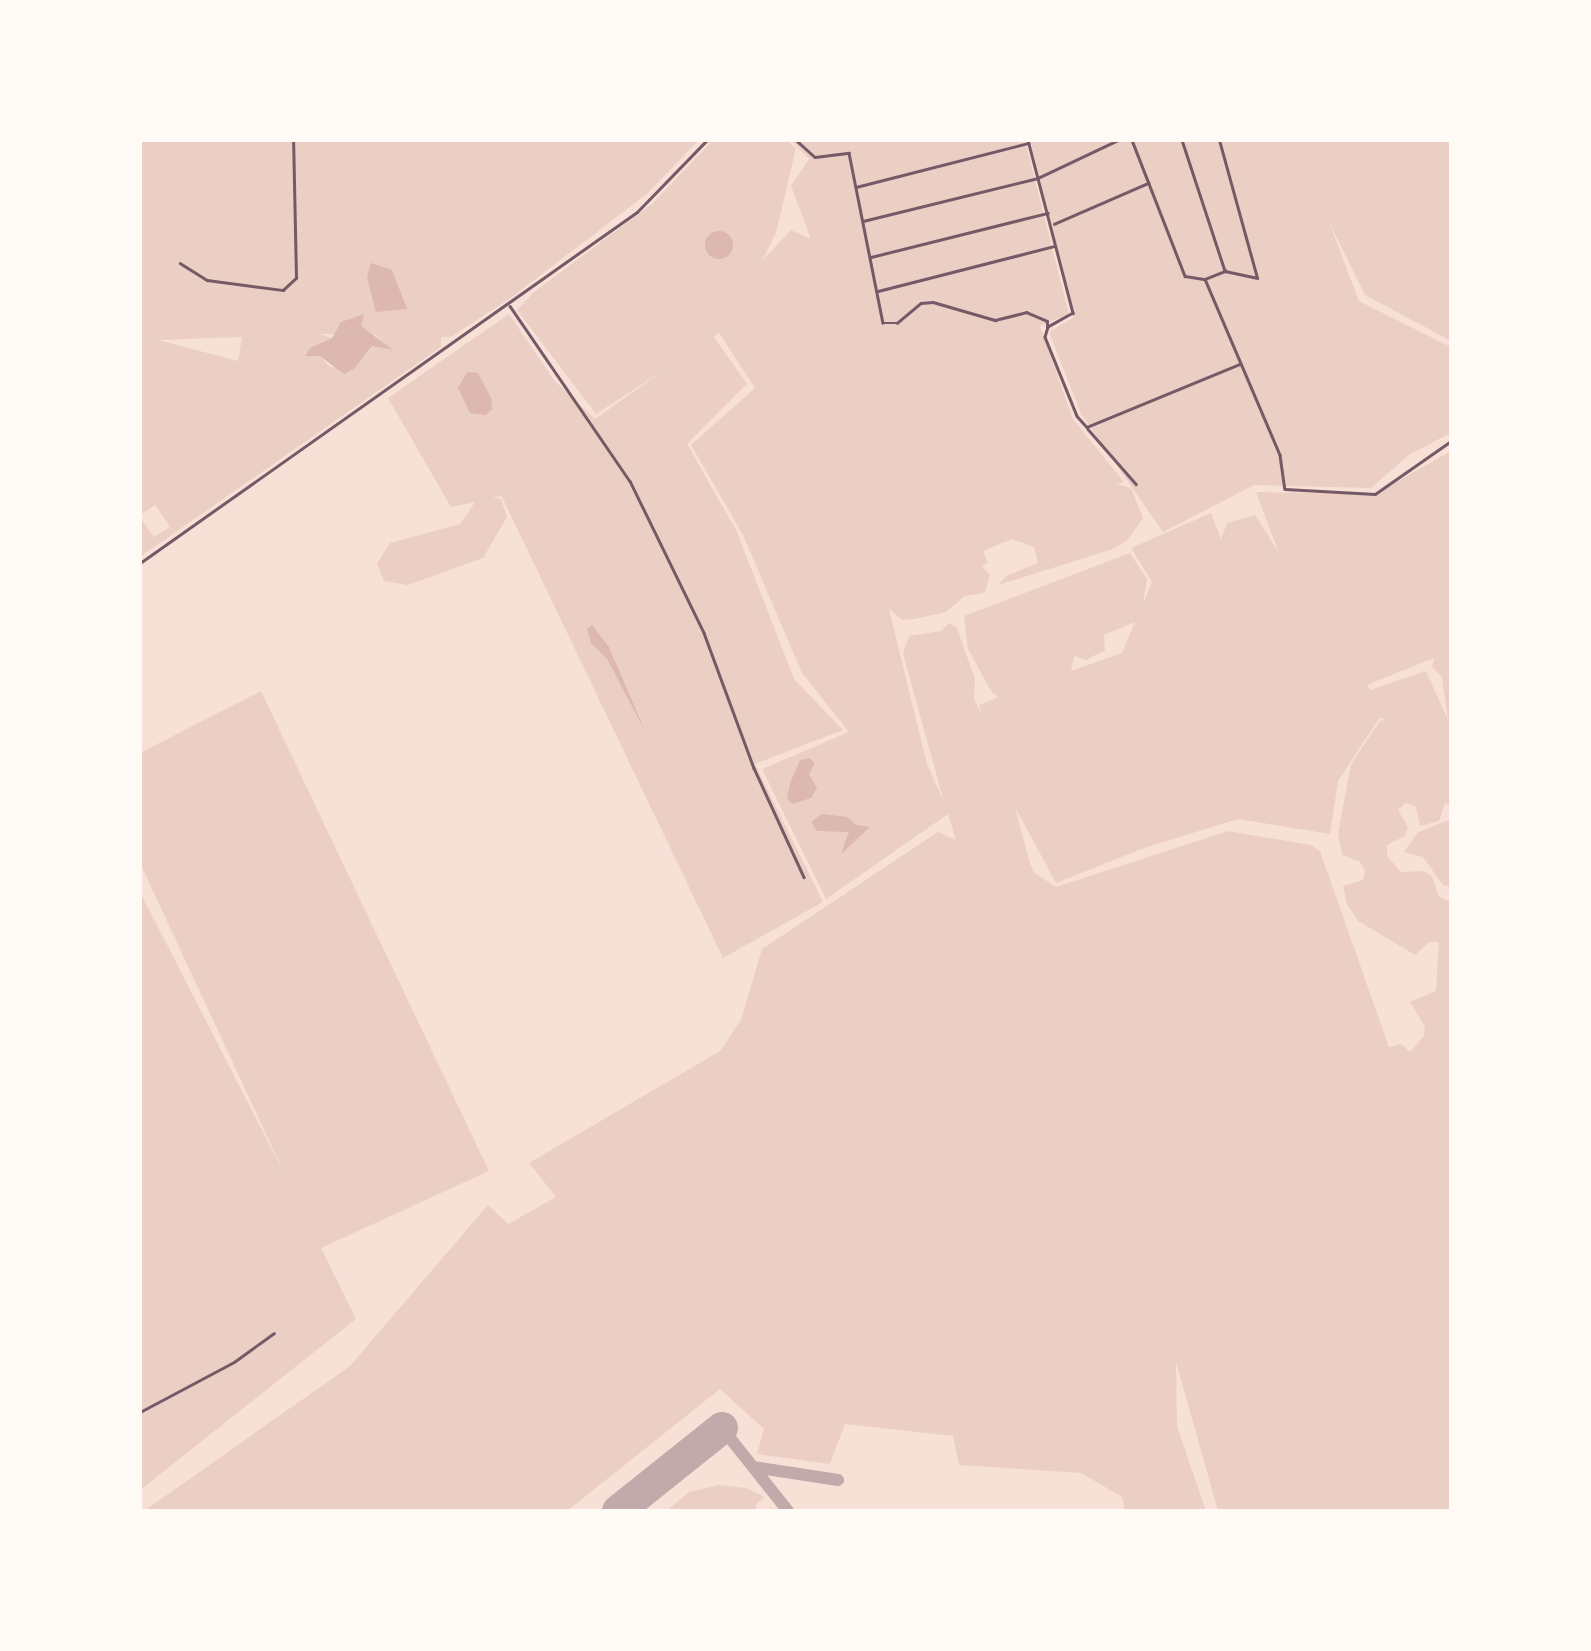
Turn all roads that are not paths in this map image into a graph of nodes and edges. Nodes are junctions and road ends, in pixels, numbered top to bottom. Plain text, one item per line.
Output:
1 (292, 140) edge
2 (707, 140) edge
3 (796, 140) edge
4 (1118, 140) edge
5 (1132, 140) edge
6 (1182, 140) edge
7 (1219, 140) edge
8 (1028, 142) edge
9 (1038, 178) junction
10 (1149, 182) junction
11 (855, 187) junction
12 (1048, 212) junction
13 (862, 222) junction
14 (1052, 225) junction
15 (1056, 246) junction
16 (870, 257) junction
17 (180, 264) dead end
18 (1225, 271) junction
19 (1205, 280) junction
20 (875, 292) junction
21 (510, 306) junction
22 (1048, 327) junction
23 (1240, 364) junction
24 (1087, 427) junction
25 (1451, 441) edge
26 (1136, 484) dead end
27 (140, 562) edge
28 (804, 877) dead end
29 (274, 1332) dead end
30 (140, 1412) edge

1 - 17 street
2 - 21 street
3 - 11 street
4 - 9 street
5 - 10 street
6 - 18 street
7 - 18 street
8 - 9 street
8 - 11 street
9 - 12 street
9 - 13 street
10 - 14 street
10 - 19 street
11 - 13 street
12 - 14 street
12 - 16 street
13 - 16 street
14 - 15 street
15 - 20 street
15 - 22 street
16 - 20 street
18 - 19 street
19 - 23 street
20 - 22 street
21 - 27 street
21 - 28 street
22 - 24 street
23 - 24 street
23 - 25 street
24 - 26 street
29 - 30 street

